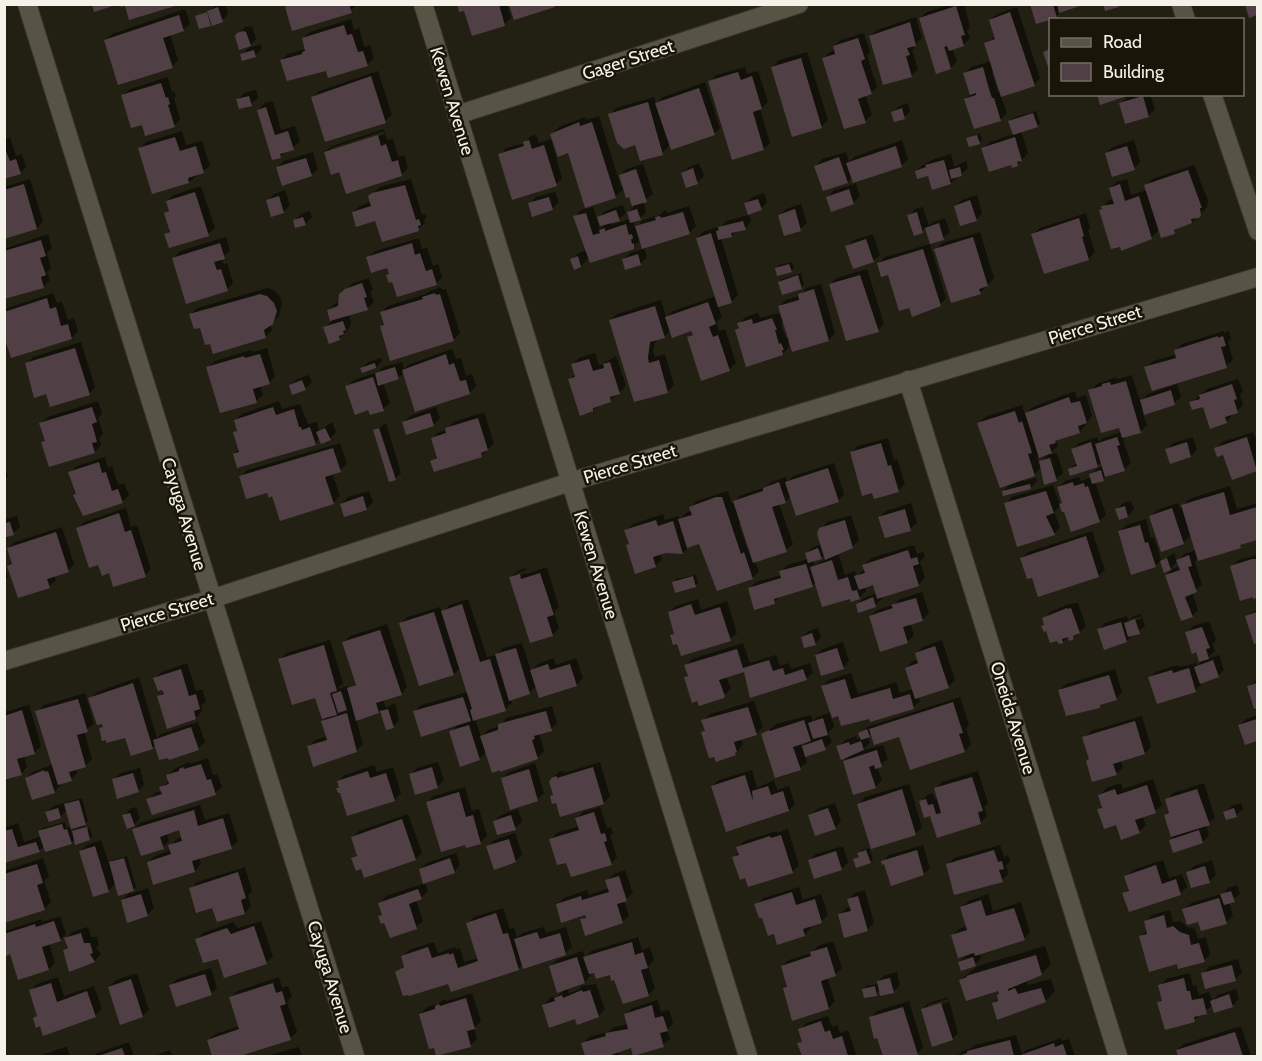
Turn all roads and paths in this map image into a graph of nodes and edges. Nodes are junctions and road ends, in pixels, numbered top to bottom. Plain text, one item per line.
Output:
1 (27, 4) edge
2 (423, 4) edge
3 (799, 4) edge
4 (1213, 96) edge
5 (457, 115) junction
6 (1257, 231) edge
7 (1257, 277) edge
8 (908, 380) junction
9 (570, 482) junction
10 (211, 599) junction
11 (4, 661) edge
12 (355, 1056) edge
13 (748, 1056) edge
14 (1118, 1056) edge

1 - 10 street, Cayuga Avenue
2 - 5 street, Kewen Avenue
3 - 5 street, Gager Street
4 - 6 street
5 - 9 street, Kewen Avenue
7 - 8 street, Pierce Street
8 - 9 street, Pierce Street
8 - 14 street, Oneida Avenue
9 - 10 street, Pierce Street
9 - 13 street, Kewen Avenue
10 - 11 street, Pierce Street
10 - 12 street, Cayuga Avenue

